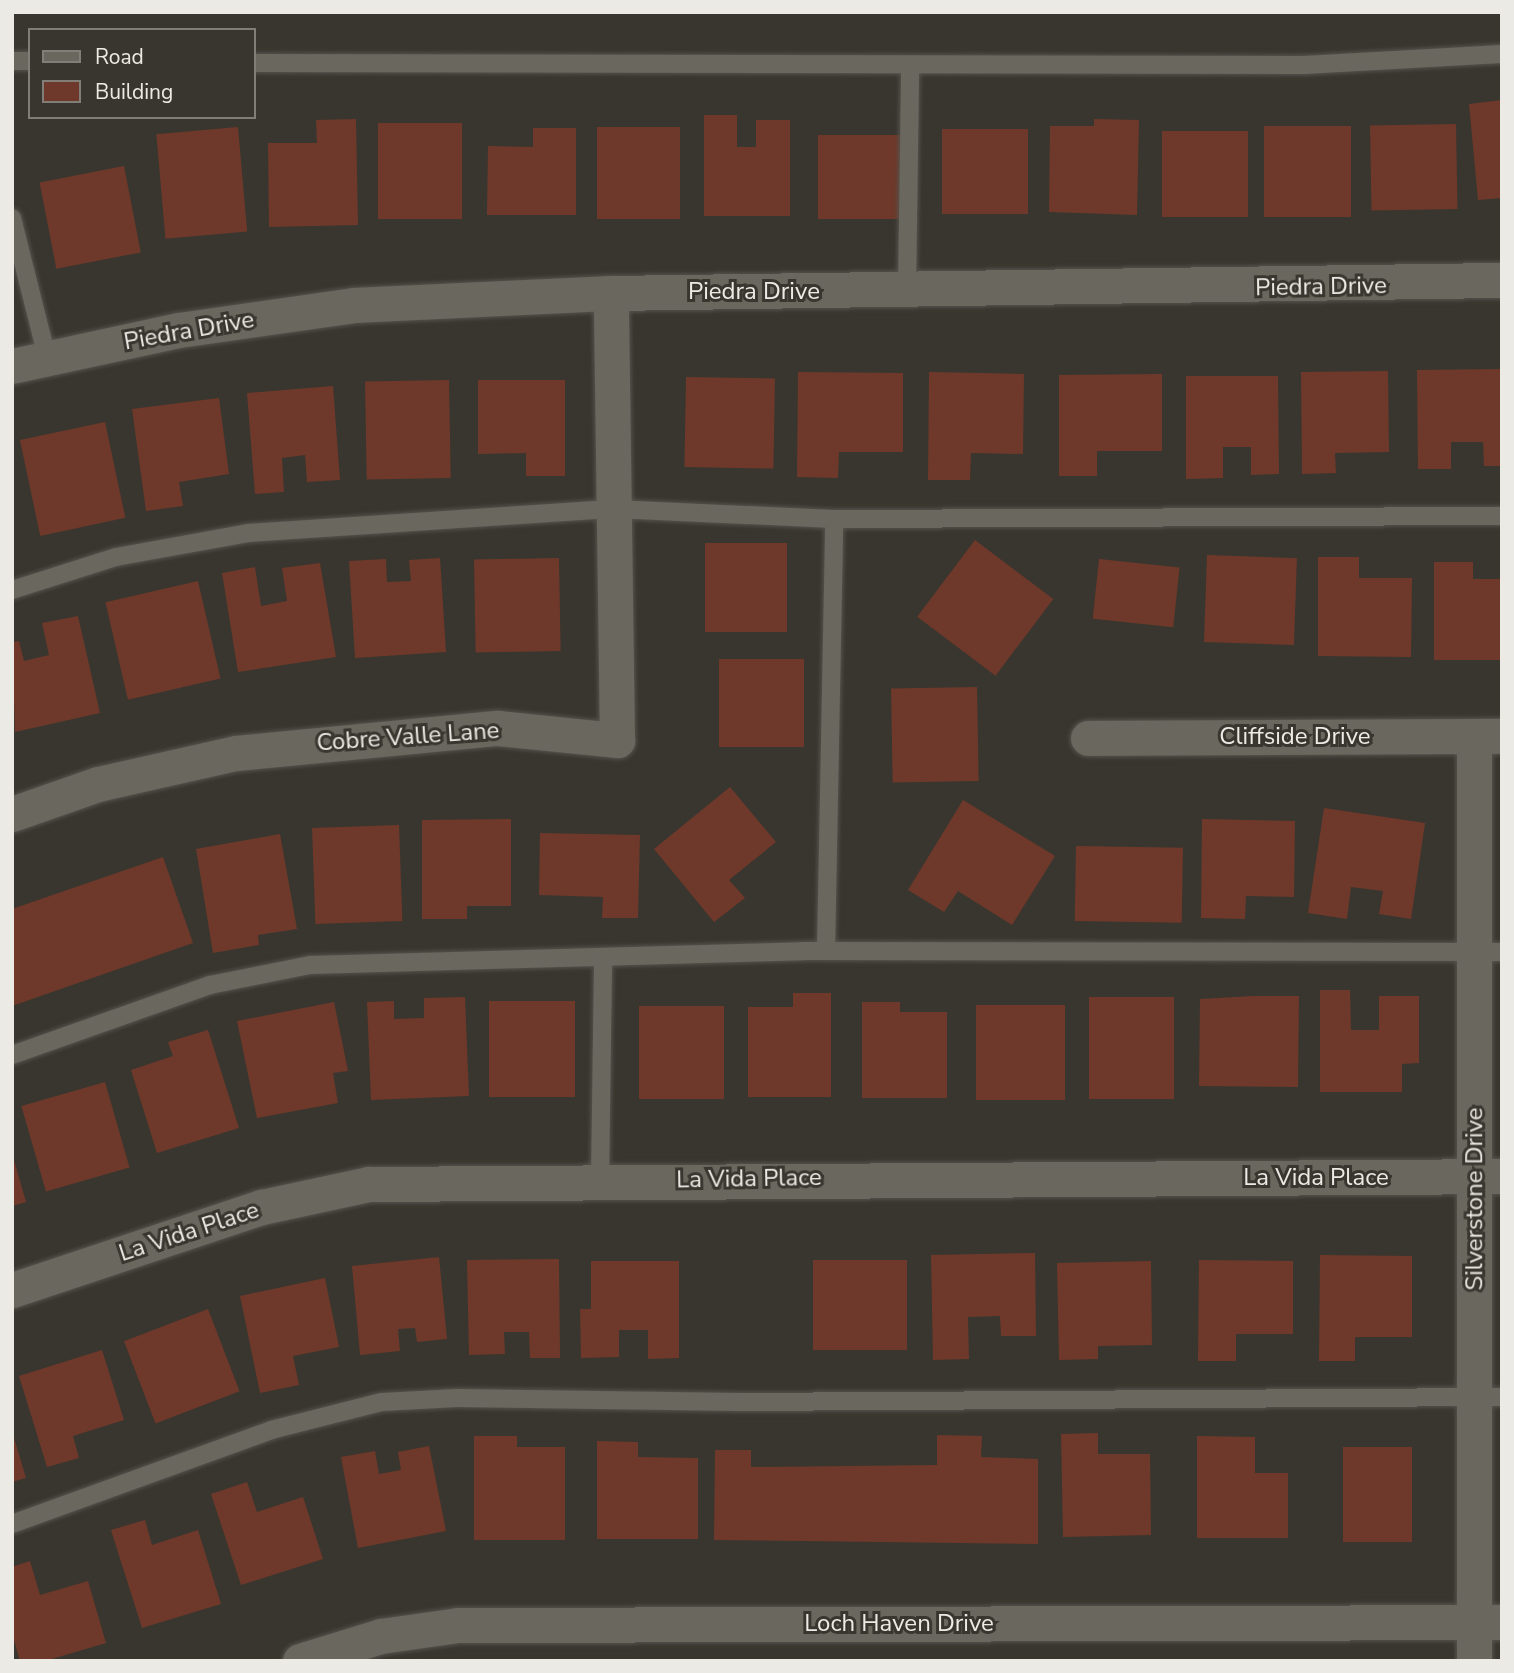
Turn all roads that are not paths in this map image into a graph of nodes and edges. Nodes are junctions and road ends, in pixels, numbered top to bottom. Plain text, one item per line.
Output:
1 (1502, 54) edge
2 (256, 63) edge
3 (910, 65) junction
4 (12, 218) edge
5 (1502, 280) edge
6 (907, 292) junction
7 (611, 293) junction
8 (47, 357) junction
9 (12, 366) edge
10 (614, 509) junction
11 (1502, 516) edge
12 (834, 519) junction
13 (12, 590) edge
14 (1488, 736) edge
15 (1088, 738) dead end
16 (12, 814) edge
17 (826, 951) junction
18 (1490, 953) edge
19 (603, 957) junction
20 (12, 1055) edge
21 (1489, 1177) edge
22 (600, 1181) junction
23 (12, 1290) edge
24 (1488, 1396) edge
25 (12, 1524) edge
26 (1487, 1622) edge
27 (300, 1661) edge
28 (1474, 1661) edge

1 - 3 lane
2 - 3 lane
3 - 6 lane
4 - 8 lane
5 - 6 street, Piedra Drive
6 - 7 street, Piedra Drive
7 - 8 street, Piedra Drive
7 - 10 street, Cobre Valle Lane
8 - 9 street, Piedra Drive
10 - 12 lane
10 - 13 lane
10 - 16 street, Cobre Valle Lane
11 - 12 lane
12 - 17 lane
14 - 15 street, Cliffside Drive
14 - 18 street, Silverstone Drive
17 - 18 lane
17 - 19 lane
18 - 21 street, Silverstone Drive
19 - 20 lane
19 - 22 lane
21 - 22 street, La Vida Place
21 - 24 street, Silverstone Drive
22 - 23 street, La Vida Place
24 - 25 lane
24 - 26 street, Silverstone Drive
26 - 27 street, Loch Haven Drive
26 - 28 street, Silverstone Drive

